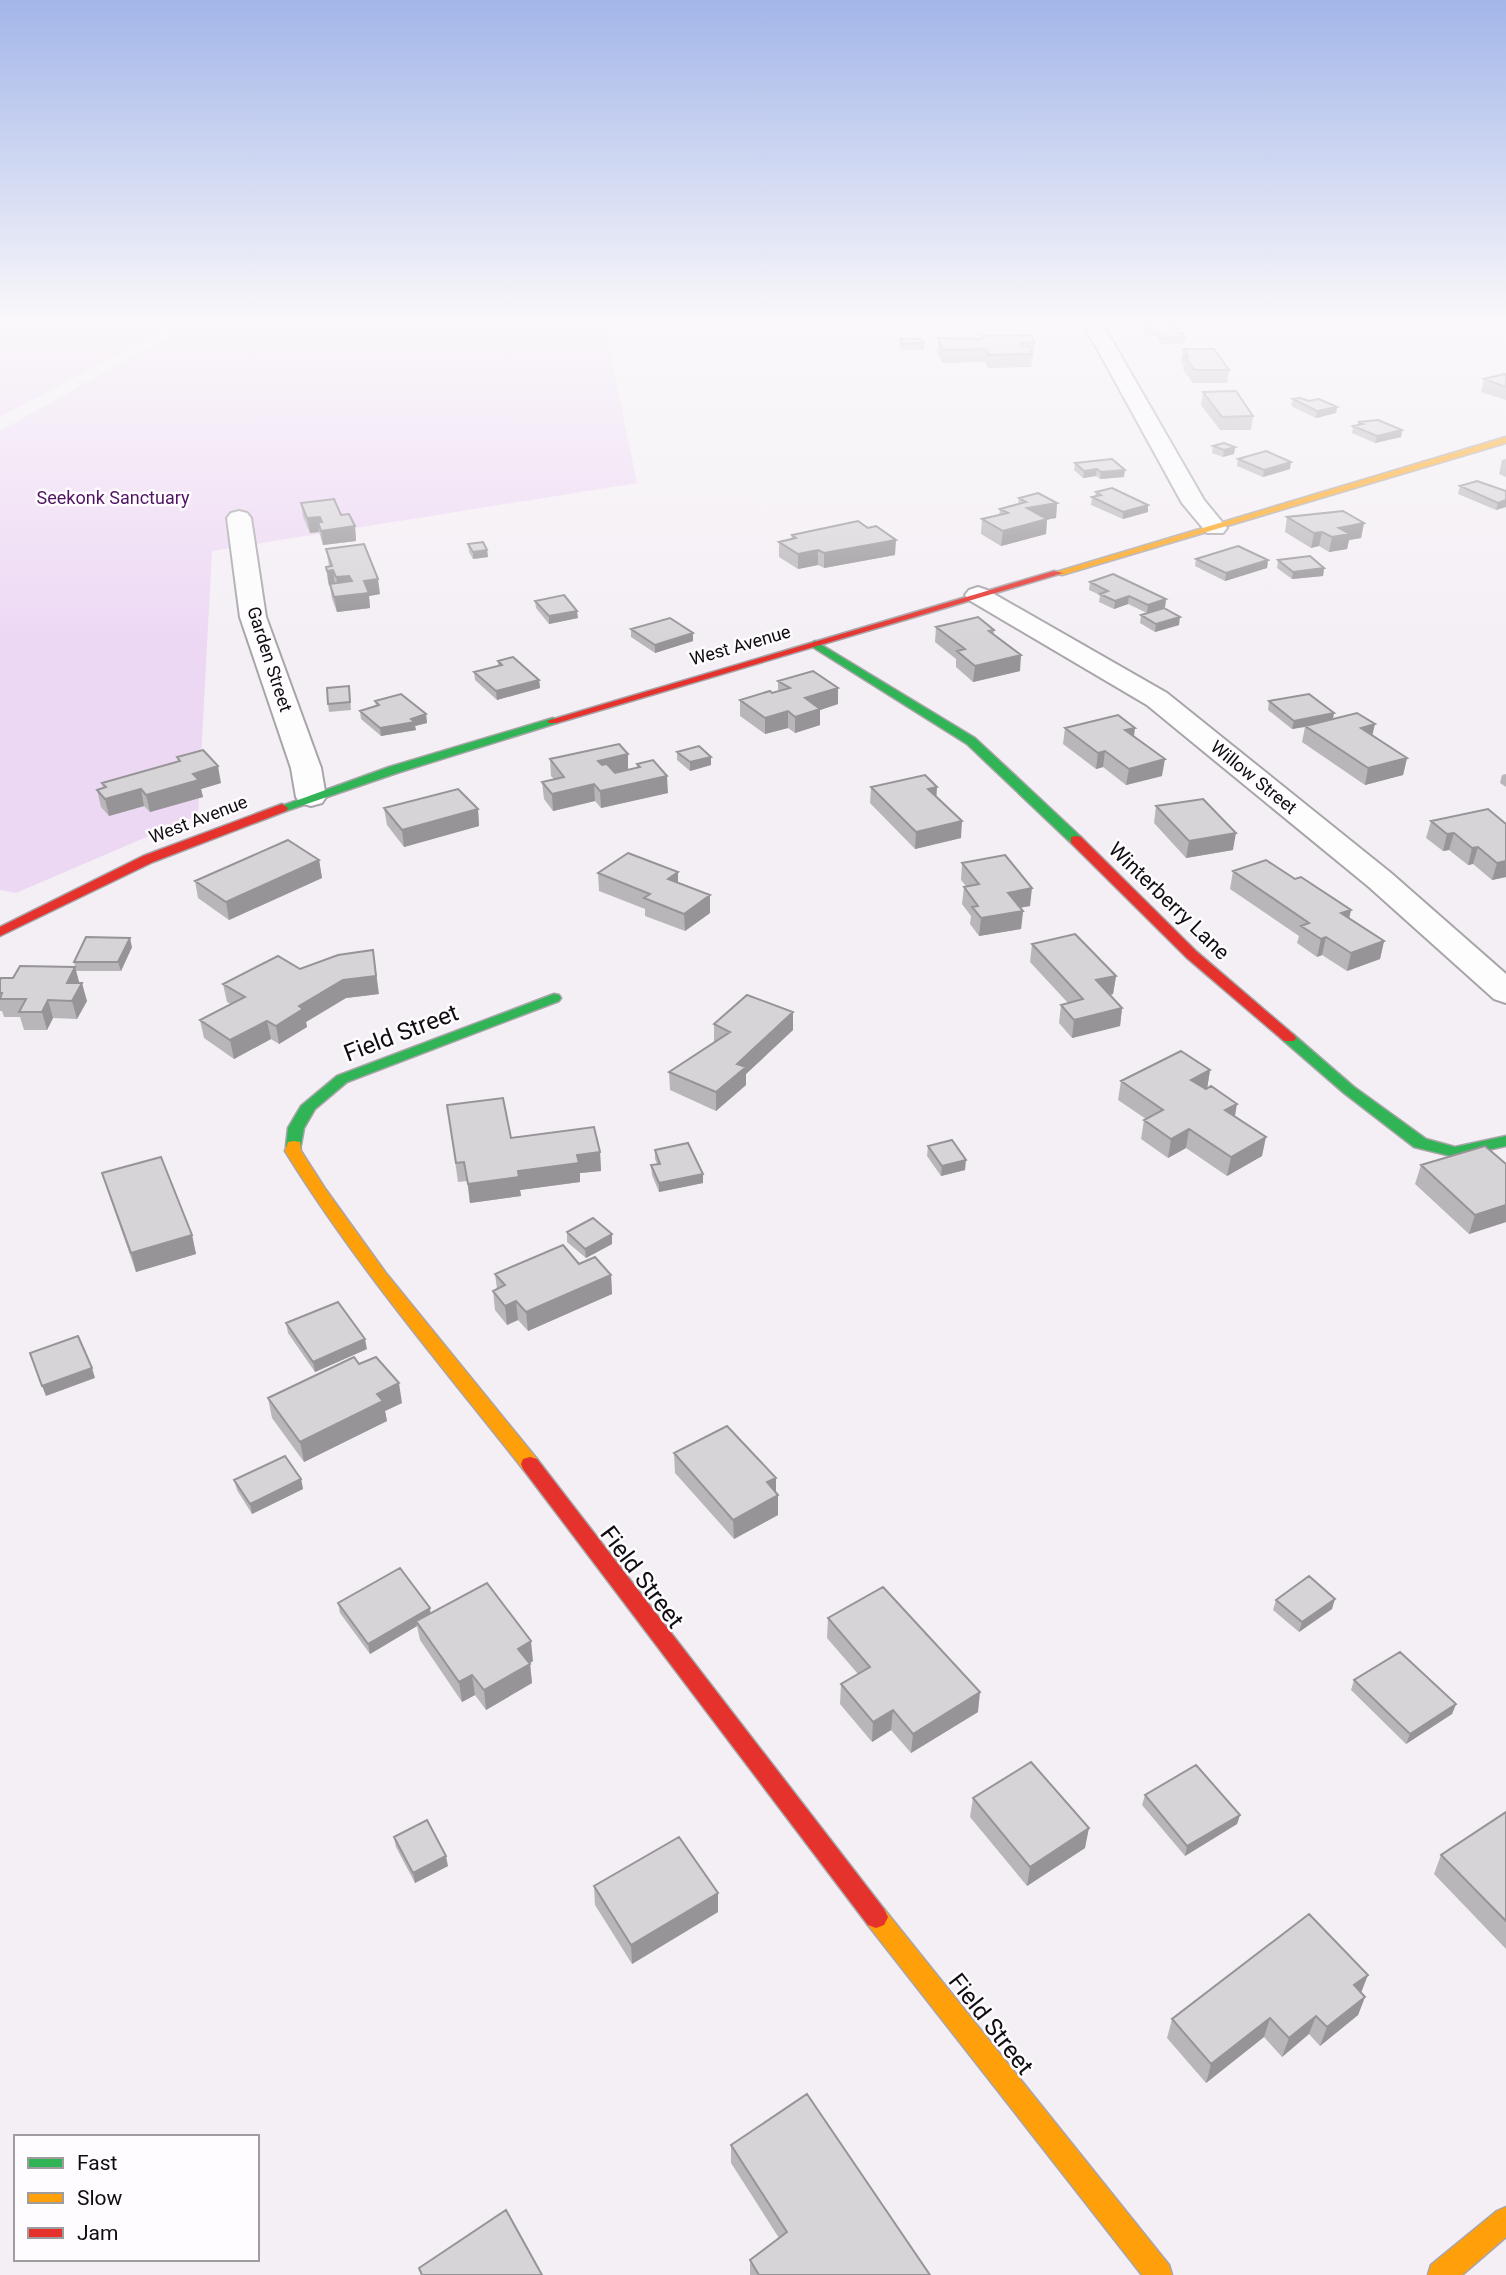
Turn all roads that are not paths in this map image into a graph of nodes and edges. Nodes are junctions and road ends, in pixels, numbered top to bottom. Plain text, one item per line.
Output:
1 (1152, 429) edge
2 (1506, 440) edge
3 (239, 518) dead end
4 (1215, 528) junction
5 (978, 596) junction
6 (814, 644) junction
7 (311, 797) junction
8 (0, 932) edge
9 (1506, 992) edge
10 (554, 998) dead end
11 (1506, 1141) edge
12 (1506, 2220) edge
13 (1159, 2275) edge
14 (1441, 2275) edge

1 - 4 street
2 - 4 street, West Avenue
3 - 7 street, Garden Street
4 - 5 street, West Avenue
5 - 6 street, West Avenue
5 - 9 street, Willow Street
6 - 7 street, West Avenue
6 - 11 street, Winterberry Lane
7 - 8 street, West Avenue
10 - 13 street, Field Street
12 - 14 street

